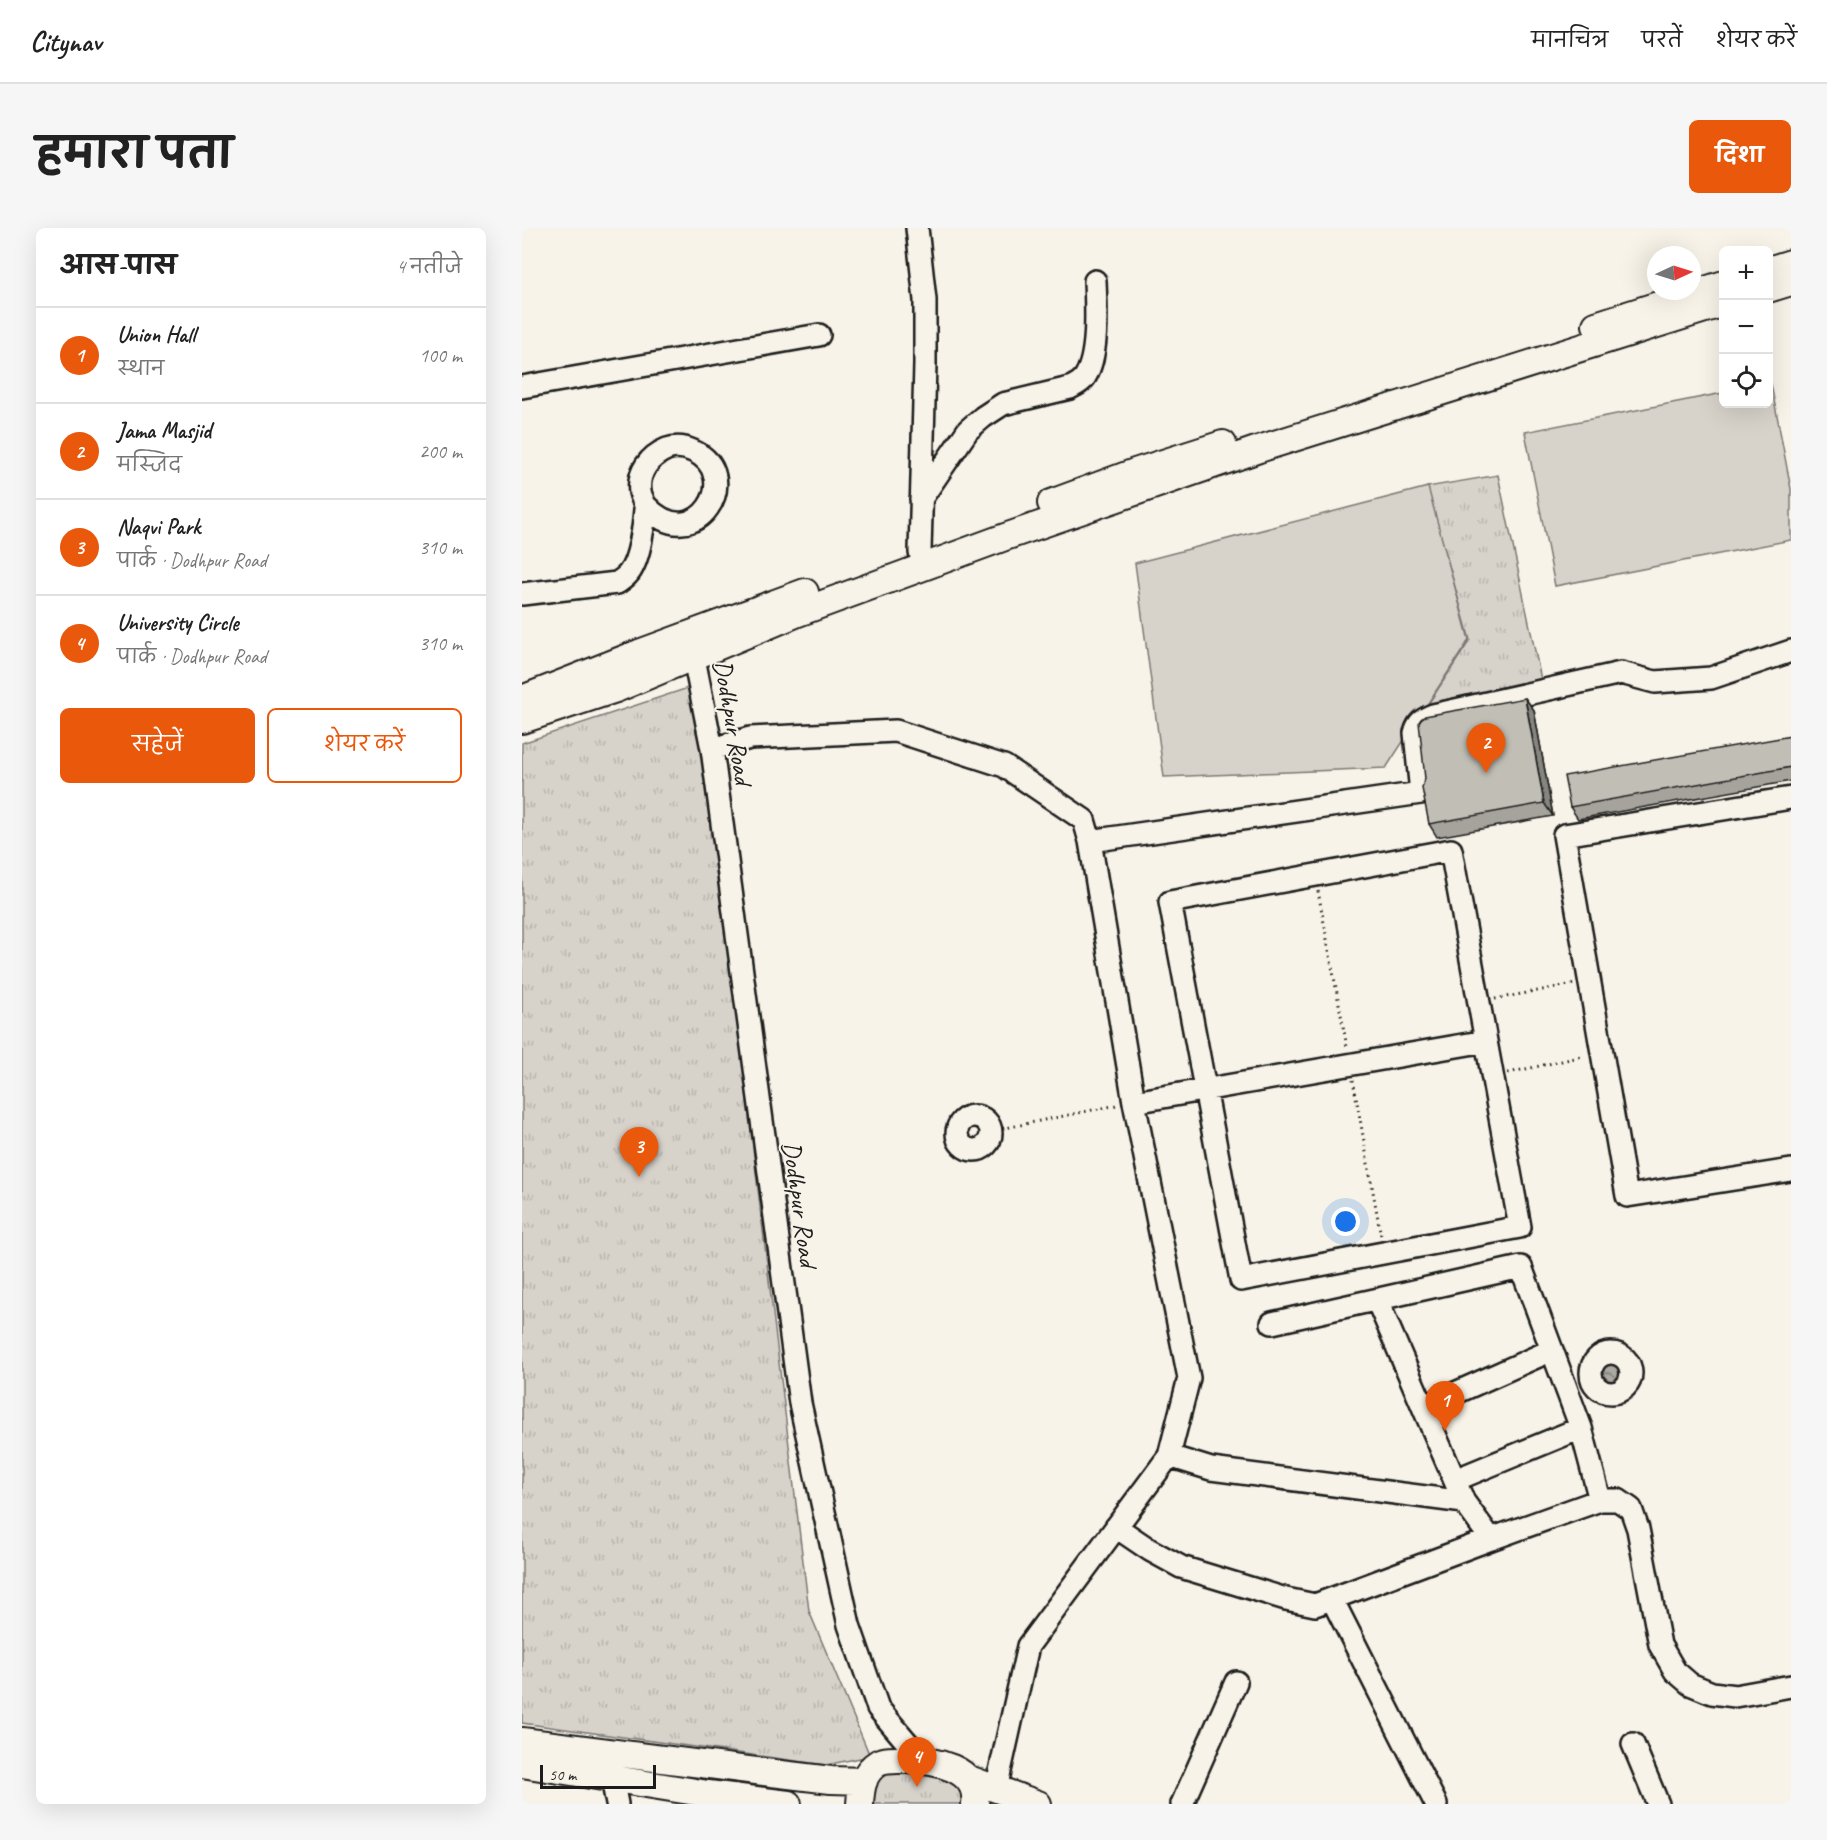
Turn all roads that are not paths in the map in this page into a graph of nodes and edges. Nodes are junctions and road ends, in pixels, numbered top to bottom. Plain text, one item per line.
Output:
1 (917, 228) edge
2 (1791, 263) edge
3 (1773, 268) edge
4 (1095, 282) dead end
5 (1791, 282) edge
6 (1719, 286) edge
7 (1773, 287) edge
8 (1719, 305) edge
9 (819, 335) dead end
10 (522, 387) edge
11 (921, 499) junction
12 (646, 506) dead end
13 (921, 560) junction
14 (522, 594) edge
15 (692, 645) junction
16 (1791, 651) edge
17 (522, 699) edge
18 (522, 720) edge
19 (712, 748) junction
20 (1791, 798) edge
21 (1090, 841) junction
22 (1486, 1041) junction
23 (1205, 1090) junction
24 (1134, 1102) junction
25 (1791, 1170) edge
26 (1377, 1299) junction
27 (1272, 1323) dead end
28 (1552, 1350) junction
29 (1591, 1380) dead end
30 (1566, 1388) junction
31 (1424, 1407) junction
32 (1581, 1428) junction
33 (1169, 1455) junction
34 (1455, 1480) junction
35 (1600, 1500) junction
36 (1464, 1502) junction
37 (1116, 1527) junction
38 (1491, 1539) junction
39 (1332, 1599) junction
40 (1236, 1682) dead end
41 (1791, 1686) edge
42 (522, 1741) edge
43 (1633, 1744) dead end
44 (922, 1760) junction
45 (522, 1764) edge
46 (612, 1778) junction
47 (969, 1779) junction
48 (996, 1790) junction
49 (862, 1792) edge
50 (709, 1799) edge
51 (617, 1804) edge
52 (788, 1804) edge
53 (975, 1804) edge
54 (1038, 1804) edge
55 (1182, 1804) edge
56 (1436, 1804) edge
57 (1658, 1804) edge

1 - 11 street
2 - 3 main road
4 - 11 street
5 - 7 main road
6 - 13 main road
8 - 13 main road
9 - 10 street
11 - 13 street
12 - 14 street
13 - 15 main road
15 - 17 main road
15 - 18 main road
15 - 19 street, Dodhpur Road
16 - 21 street
19 - 21 street
19 - 44 street, Dodhpur Road
20 - 25 street
21 - 24 street
22 - 23 street
22 - 23 street
22 - 23 street
23 - 24 street
24 - 33 street
26 - 27 street
26 - 28 street
26 - 31 street
28 - 30 street
28 - 31 street
29 - 30 street
30 - 32 street
31 - 34 street
32 - 34 street
32 - 35 street
33 - 36 street
33 - 37 street
34 - 36 street
35 - 38 street
35 - 41 street
36 - 38 street
37 - 39 street
37 - 48 street
38 - 39 street
39 - 56 street
40 - 55 street
42 - 49 main road
43 - 57 street
44 - 47 main road
44 - 49 main road
45 - 46 main road
46 - 50 main road
46 - 51 street
47 - 48 main road
47 - 53 main road
48 - 54 main road
50 - 52 main road

